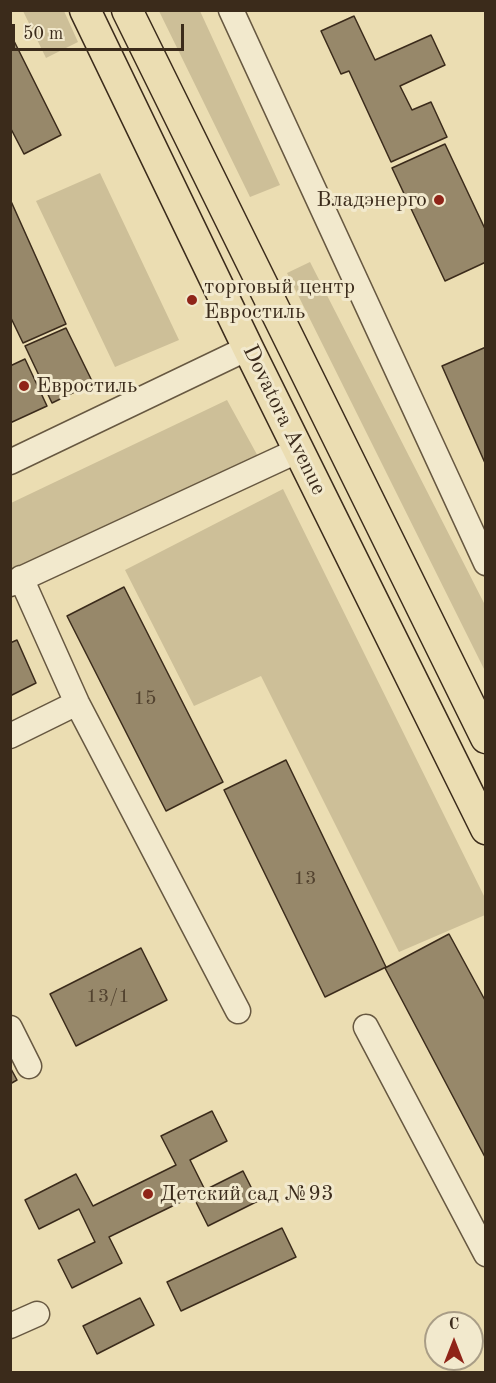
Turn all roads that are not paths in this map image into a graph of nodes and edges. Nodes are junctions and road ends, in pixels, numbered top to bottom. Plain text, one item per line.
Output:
1 (85, 10) edge
2 (127, 10) edge
3 (231, 10) edge
4 (248, 348) junction
5 (299, 450) junction
6 (10, 462) edge
7 (486, 563) edge
8 (16, 581) edge
9 (77, 703) junction
10 (10, 736) edge
11 (486, 738) edge
12 (486, 829) edge
13 (238, 1011) dead end
14 (366, 1027) dead end
15 (10, 1028) edge
16 (29, 1066) dead end
17 (486, 1254) edge
18 (37, 1314) dead end
19 (10, 1326) edge

1 - 4 main road, Dovatora Avenue
2 - 11 main road, Dovatora Avenue
3 - 7 street
4 - 5 main road, Dovatora Avenue
4 - 6 street
5 - 8 street
5 - 12 main road, Dovatora Avenue
8 - 9 street
9 - 10 street
9 - 13 street
14 - 17 street
15 - 16 street
18 - 19 street

